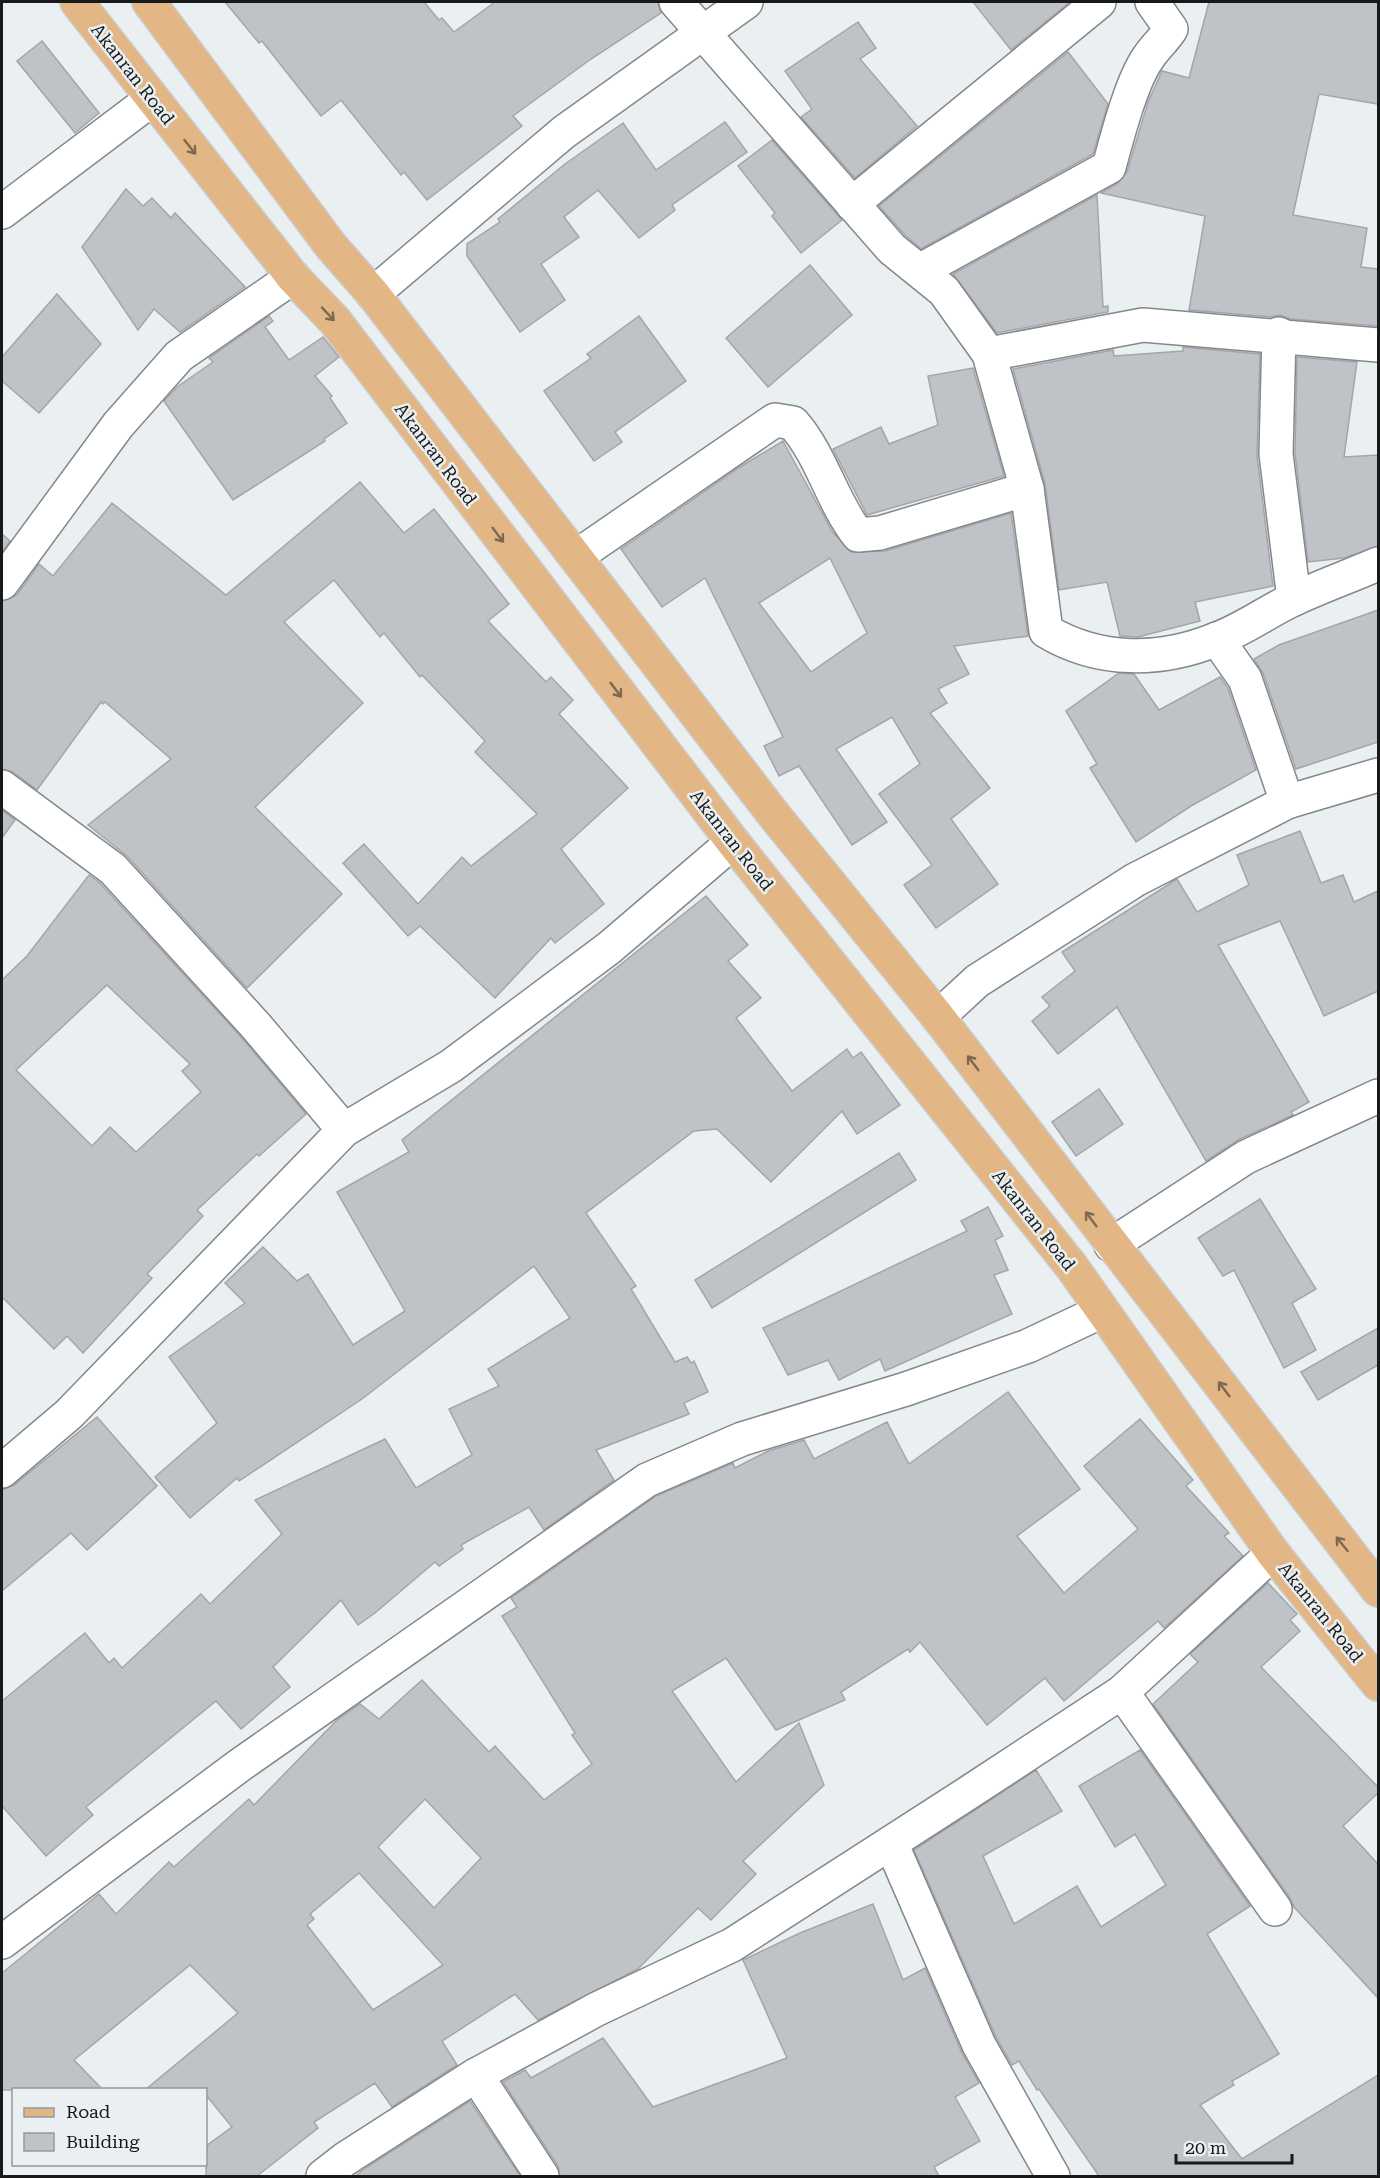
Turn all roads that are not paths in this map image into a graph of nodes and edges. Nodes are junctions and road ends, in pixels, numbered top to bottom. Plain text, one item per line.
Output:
1 (77, 2) edge
2 (150, 2) edge
3 (676, 2) edge
4 (746, 2) edge
5 (1100, 2) edge
6 (1152, 2) edge
7 (701, 32) junction
8 (152, 99) junction
9 (852, 204) junction
10 (2, 212) edge
11 (921, 270) junction
12 (293, 277) junction
13 (373, 294) junction
14 (1279, 334) junction
15 (1378, 345) edge
16 (990, 354) junction
17 (1027, 489) junction
18 (577, 556) junction
19 (1378, 564) edge
20 (2, 583) edge
21 (1294, 599) junction
22 (1217, 639) junction
23 (1378, 775) edge
24 (2, 787) edge
25 (1287, 802) junction
26 (733, 842) junction
27 (938, 1017) junction
28 (1378, 1096) edge
29 (344, 1130) junction
30 (1111, 1245) junction
31 (1102, 1311) junction
32 (2, 1471) edge
33 (1273, 1553) junction
34 (1378, 1590) edge
35 (1378, 1684) edge
36 (1122, 1692) junction
37 (891, 1843) junction
38 (1275, 1909) dead end
39 (2, 1942) edge
40 (476, 2075) junction
41 (323, 2176) edge
42 (542, 2176) edge
43 (1053, 2176) edge

1 - 8 main road, Akanran Road
2 - 13 main road
3 - 7 street
4 - 7 street
5 - 9 street
6 - 11 street
7 - 9 street
7 - 13 street
8 - 10 street
8 -> 12 main road, Akanran Road
9 - 11 street
11 - 16 street
12 - 20 street
12 -> 26 main road, Akanran Road
13 - 18 main road
14 - 15 street
14 - 16 street
14 - 21 street
16 - 17 street
17 - 18 street
17 - 22 street
18 - 27 main road
19 - 21 street
21 - 22 street
22 - 25 street
23 - 25 street
24 - 29 street
25 - 27 street
26 - 29 street
26 - 31 main road, Akanran Road
30 -> 27 main road
28 - 30 street
29 - 32 street
34 -> 30 main road
31 - 33 main road, Akanran Road
31 - 39 street
33 - 35 main road, Akanran Road
33 - 36 street
36 - 37 street
36 - 38 street
37 - 40 street
37 - 43 street
40 - 41 street
40 - 42 street

